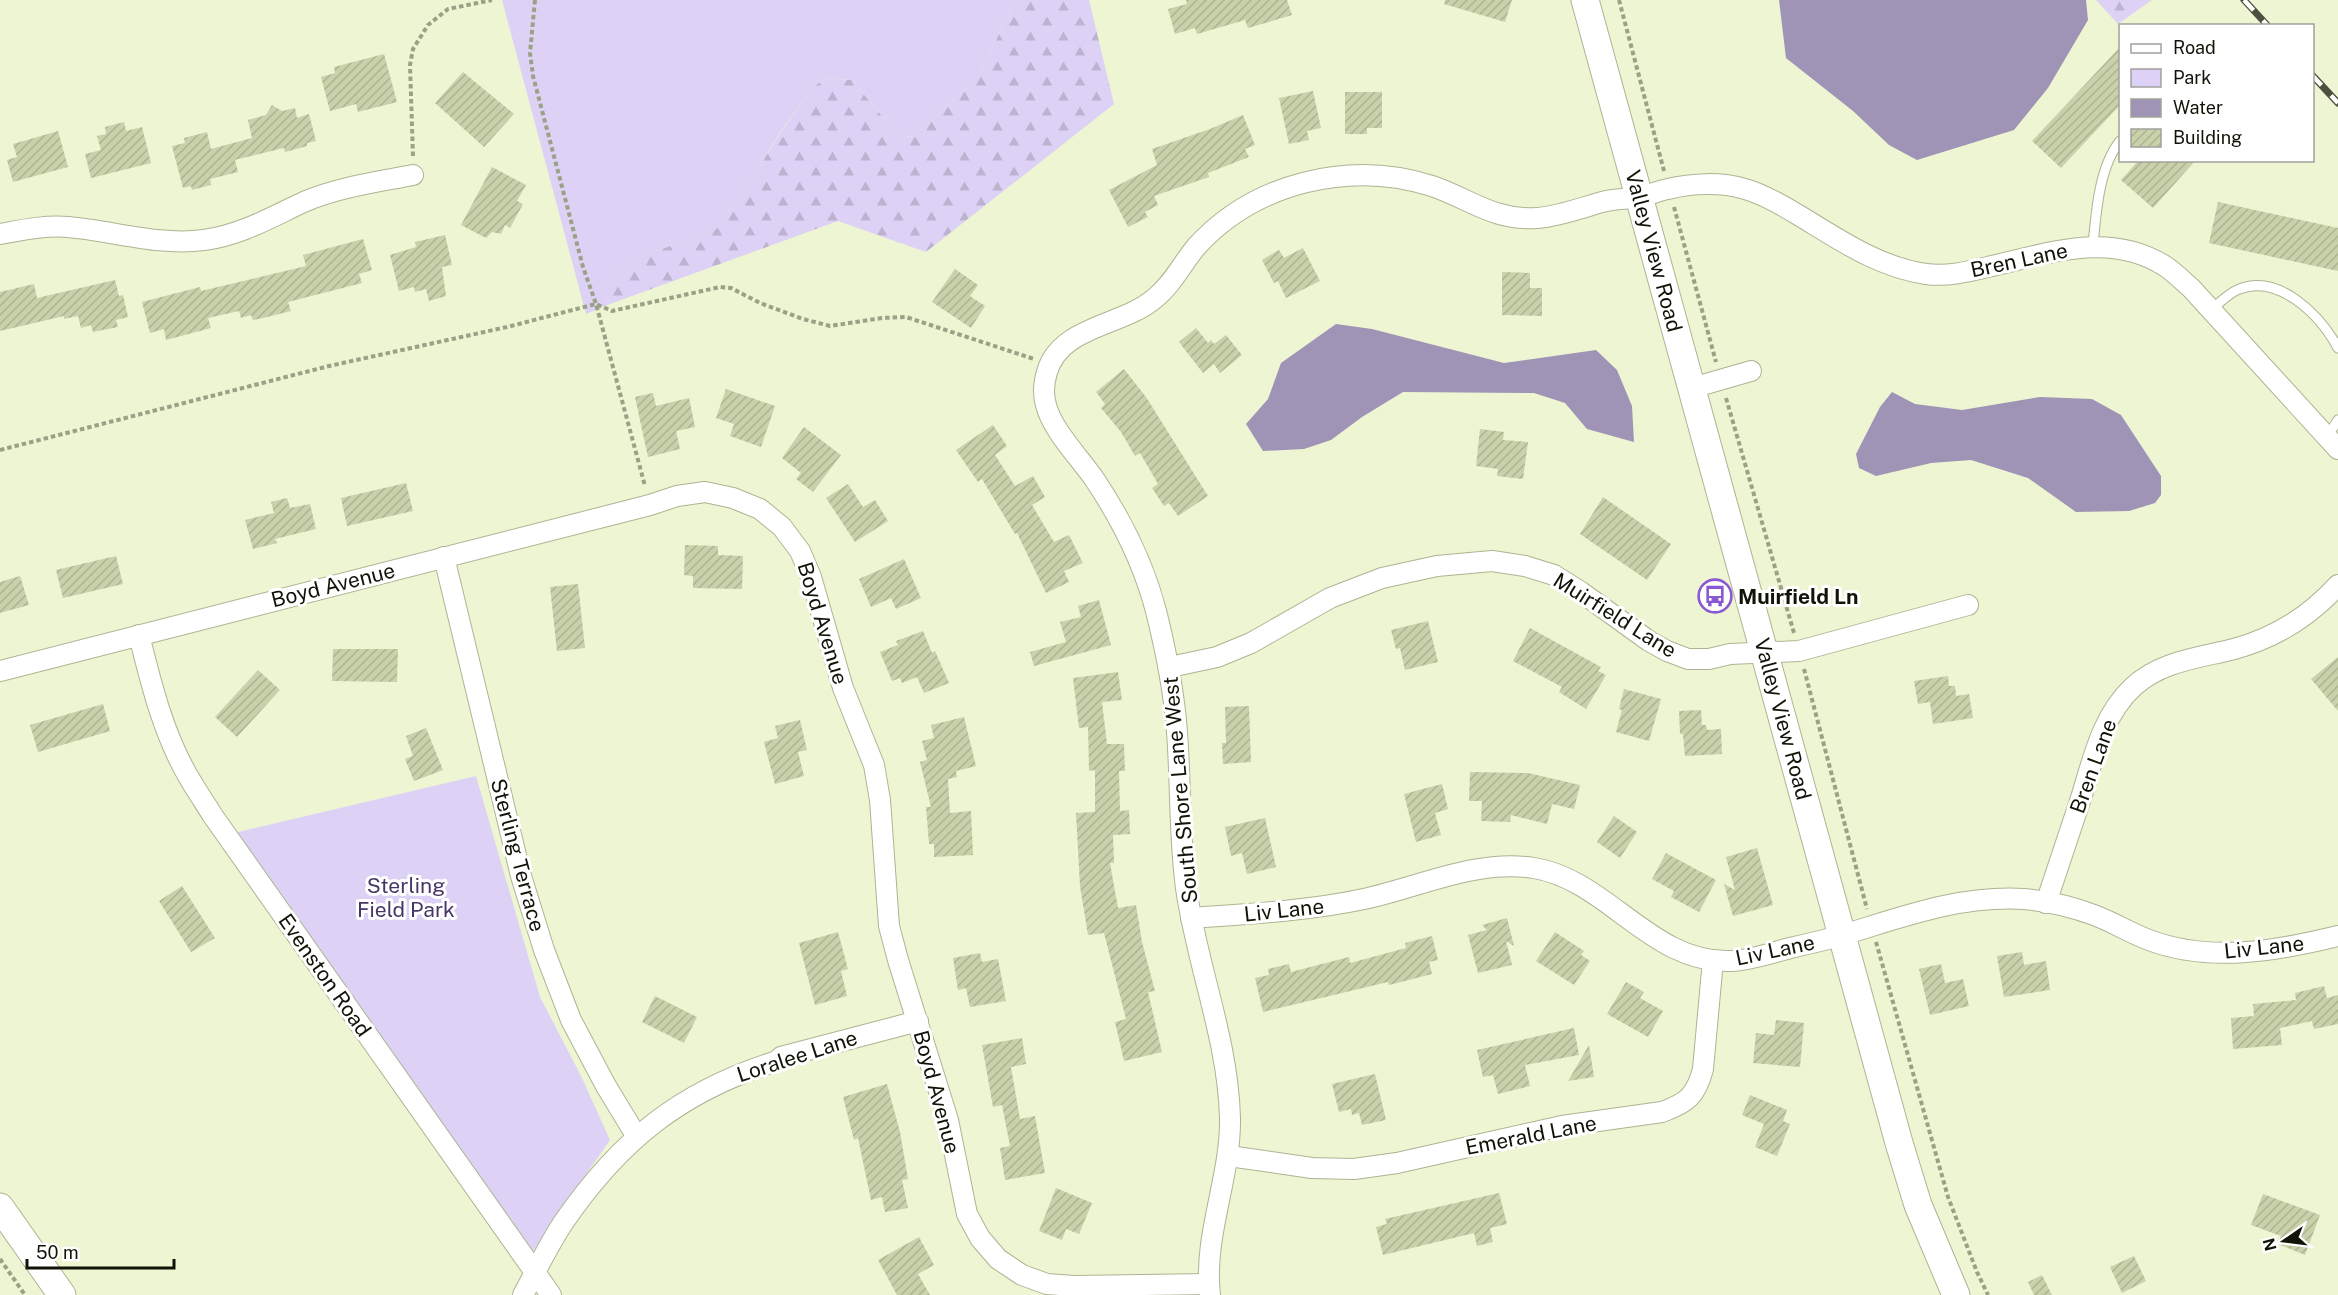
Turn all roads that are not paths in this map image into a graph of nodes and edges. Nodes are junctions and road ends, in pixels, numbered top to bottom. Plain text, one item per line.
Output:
1 (1585, 0) edge
2 (2119, 143) edge
3 (413, 175) road end
4 (1639, 198) junction
5 (0, 234) edge
6 (2093, 245) junction
7 (2211, 310) junction
8 (2338, 348) edge
9 (1751, 371) dead end
10 (1692, 388) junction
11 (2338, 420) edge
12 (2332, 443) edge
13 (444, 557) junction
14 (2338, 585) edge
15 (1968, 605) dead end
16 (139, 635) junction
17 (1765, 653) junction
18 (1170, 667) junction
19 (0, 671) edge
20 (2046, 903) junction
21 (1191, 918) junction
22 (1842, 935) junction
23 (2338, 936) edge
24 (1713, 960) junction
25 (918, 1021) junction
26 (637, 1137) junction
27 (1229, 1156) junction
28 (0, 1207) edge
29 (535, 1273) junction
30 (1210, 1289) edge
31 (62, 1295) edge
32 (523, 1295) edge
33 (551, 1295) edge
34 (1956, 1295) edge

1 - 4 street, Valley View Road
2 - 6 lane
3 - 5 street
4 - 6 street, Bren Lane
4 - 10 street, Valley View Road
4 - 18 street, South Shore Lane West
6 - 7 street, Bren Lane
7 - 8 lane
7 - 12 street, Bren Lane
9 - 10 street
10 - 17 street, Valley View Road
11 - 12 lane
13 - 16 street, Boyd Avenue
13 - 25 street, Boyd Avenue
13 - 26 street, Sterling Terrace
14 - 20 street, Bren Lane
15 - 17 street, Muirfield Lane
16 - 19 street, Boyd Avenue
16 - 29 street, Evenston Road
17 - 18 street, Muirfield Lane
17 - 22 street, Valley View Road
18 - 21 street, South Shore Lane West
20 - 22 street, Liv Lane
20 - 23 street, Liv Lane
21 - 24 street, Liv Lane
21 - 27 street, South Shore Lane West
22 - 24 street, Liv Lane
22 - 34 street, Valley View Road
24 - 27 street, Emerald Lane
25 - 26 street, Loralee Lane
25 - 30 street, Boyd Avenue
26 - 29 street, Loralee Lane
27 - 30 street, South Shore Lane West
28 - 31 street
29 - 32 street, Loralee Lane
29 - 33 street, Evenston Road

